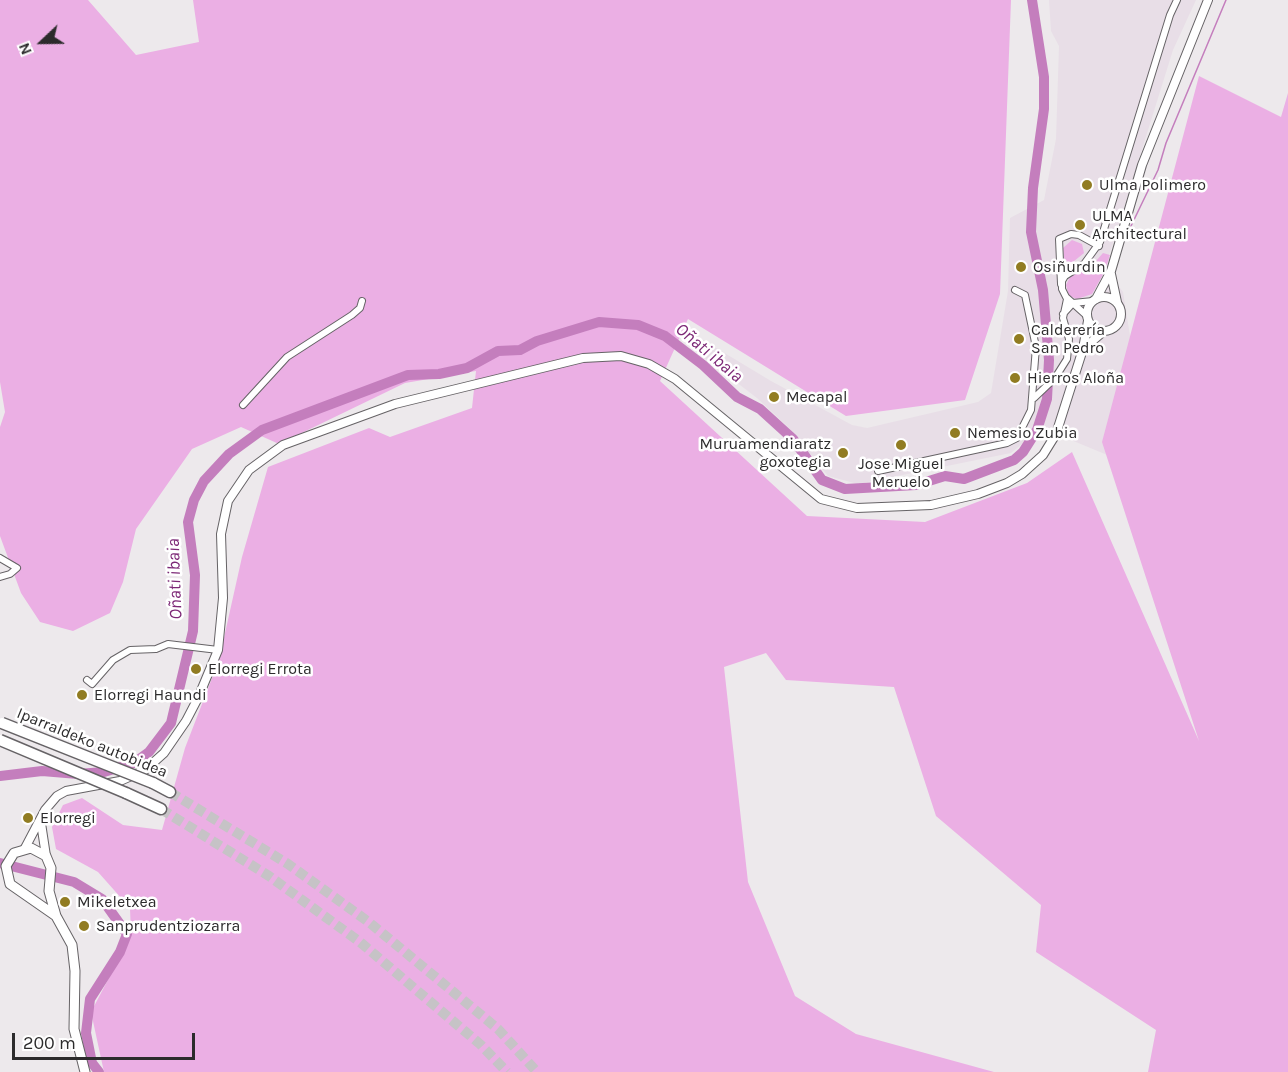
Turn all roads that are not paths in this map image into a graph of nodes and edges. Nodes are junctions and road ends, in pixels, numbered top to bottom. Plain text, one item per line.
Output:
1 (1208, 0) edge
2 (1175, 3) edge
3 (1099, 246) junction
4 (1112, 271) junction
5 (1061, 286) junction
6 (1015, 291) dead end
7 (1094, 300) junction
8 (1070, 301) junction
9 (362, 302) dead end
10 (1118, 304) junction
11 (1088, 318) junction
12 (1104, 331) junction
13 (1083, 349) junction
14 (1033, 398) junction
15 (243, 405) dead end
16 (878, 471) dead end
17 (0, 558) edge
18 (0, 577) edge
19 (218, 650) junction
20 (87, 680) dead end
21 (1, 722) edge
22 (0, 740) edge
23 (170, 792) tunnel mouth
24 (161, 809) tunnel mouth
25 (40, 822) junction
26 (25, 848) junction
27 (46, 855) junction
28 (4, 878) edge
29 (49, 882) junction
30 (26, 894) junction
31 (56, 916) junction
32 (85, 1072) edge

1 - 4 main road
2 - 3 street
3 - 5 street
3 - 5 street
4 - 7 main road
4 - 10 main road
5 - 8 street
6 - 14 street
7 - 8 street
7 - 10 main road
7 - 11 main road
8 - 11 street
8 - 14 street
9 - 15 street
10 - 12 main road
11 - 12 main road
11 - 13 main road
12 - 13 main road
13 - 19 main road
14 - 16 street
17 - 18 street
19 - 20 street
19 - 25 main road
21 - 23 highway, Iparraldeko autobidea, bridge
22 - 24 highway, Iparraldeko autobidea, bridge
25 - 26 main road
25 - 27 main road
26 - 27 main road
26 - 28 main road
27 - 29 main road
28 - 30 main road
29 - 30 main road
29 - 31 main road
30 - 31 main road
31 - 32 main road

